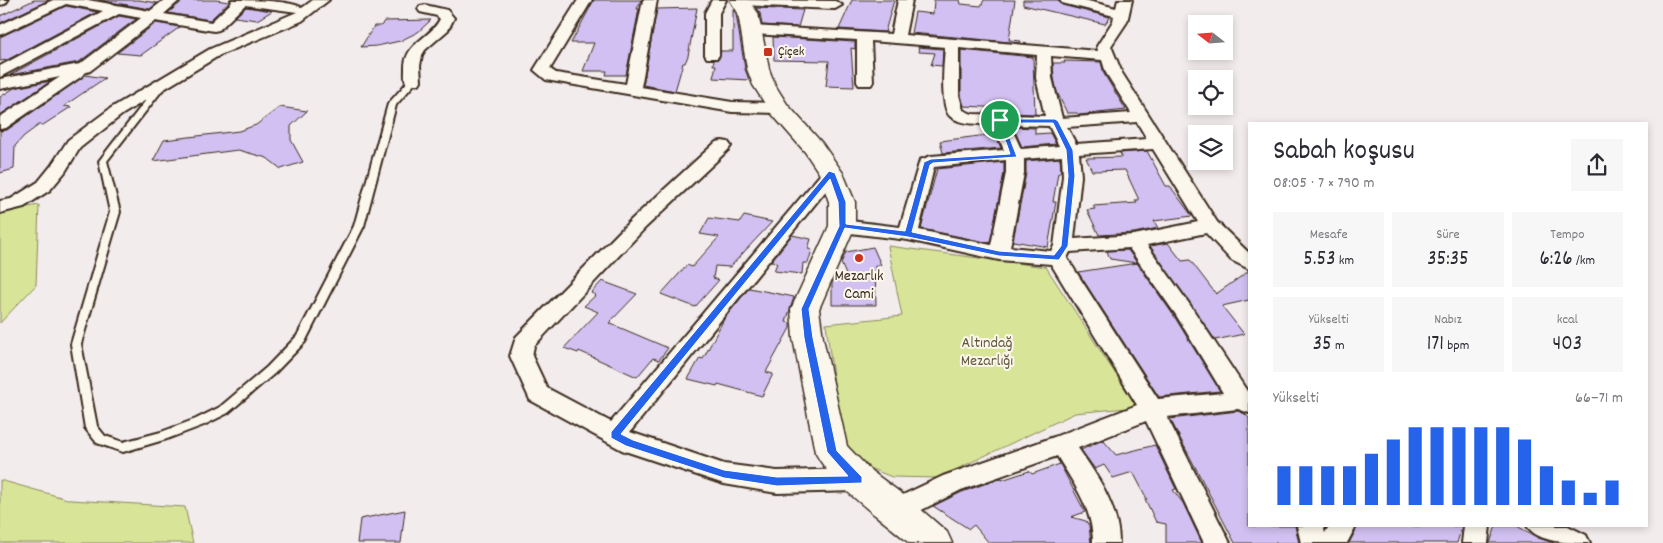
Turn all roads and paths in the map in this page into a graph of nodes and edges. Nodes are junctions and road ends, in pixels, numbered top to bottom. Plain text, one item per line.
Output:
1 (65, 0) edge
2 (173, 0) edge
3 (238, 0) edge
4 (242, 0) edge
5 (322, 0) edge
6 (585, 0) edge
7 (650, 0) edge
8 (733, 0) edge
9 (905, 0) edge
10 (1067, 0) edge
11 (837, 2) edge
12 (1123, 6) edge
13 (295, 8) dead end
14 (118, 9) junction
15 (425, 9) dead end
16 (154, 16) junction
17 (752, 30) junction
18 (0, 31) edge
19 (821, 33) junction
20 (864, 36) junction
21 (897, 39) junction
22 (952, 42) junction
23 (1044, 51) junction
24 (712, 55) dead end
25 (1106, 56) junction
26 (85, 68) junction
27 (0, 72) edge
28 (165, 81) junction
29 (414, 82) joint
30 (865, 82) dead end
31 (0, 84) edge
32 (633, 90) junction
33 (779, 108) junction
34 (1140, 117) junction
35 (1000, 120) junction
36 (1056, 122) junction
37 (0, 124) edge
38 (1158, 143) junction
39 (722, 146) dead end
40 (1070, 150) junction
41 (1015, 155) junction
42 (831, 173) junction
43 (0, 207) edge
44 (842, 226) junction
45 (1210, 226) junction
46 (908, 234) junction
47 (1134, 241) junction
48 (1061, 252) junction
49 (999, 253) junction
50 (1248, 261) edge
51 (1245, 402) edge
52 (1152, 409) junction
53 (614, 435) junction
54 (1062, 444) junction
55 (858, 480) junction
56 (897, 510) junction
57 (1310, 527) edge
58 (1342, 527) edge
59 (1477, 527) edge
60 (1543, 527) edge
61 (1577, 539) edge
62 (934, 543) edge
63 (1106, 543) edge
64 (1217, 543) edge
65 (1314, 543) edge
66 (1333, 543) edge
67 (1475, 543) edge

1 - 14 street
1 - 18 street
2 - 16 street
3 - 4 street
4 - 13 street
4 - 16 street
5 - 28 street
6 - 32 street
7 - 32 street
8 - 11 street
8 - 17 street
8 - 24 street
9 - 21 street
10 - 12 street
11 - 19 street
12 - 25 street
14 - 16 street
14 - 27 street
15 - 29 street
16 - 26 street
17 - 19 street
17 - 33 street
19 - 20 street
20 - 21 street
20 - 30 street
21 - 22 street
22 - 23 street
22 - 35 street
23 - 25 street
23 - 36 street
25 - 34 street
26 - 31 street
26 - 37 street
28 - 29 lane
28 - 43 street
32 - 33 street
33 - 42 street
34 - 36 street
34 - 38 street
35 - 36 street
35 - 41 street
36 - 40 street
38 - 40 street
38 - 45 street
39 - 53 street
40 - 41 street
40 - 48 street
41 - 46 street
41 - 49 street
42 - 44 street
42 - 53 street
44 - 46 street
44 - 55 street
45 - 47 street
45 - 50 street
46 - 49 street
47 - 48 street
47 - 51 street
48 - 49 street
48 - 52 street
51 - 52 street
52 - 54 street
52 - 64 street
53 - 55 street
54 - 56 street
54 - 63 street
55 - 56 street
56 - 62 street
57 - 65 street
58 - 66 street
59 - 67 street
60 - 61 street

